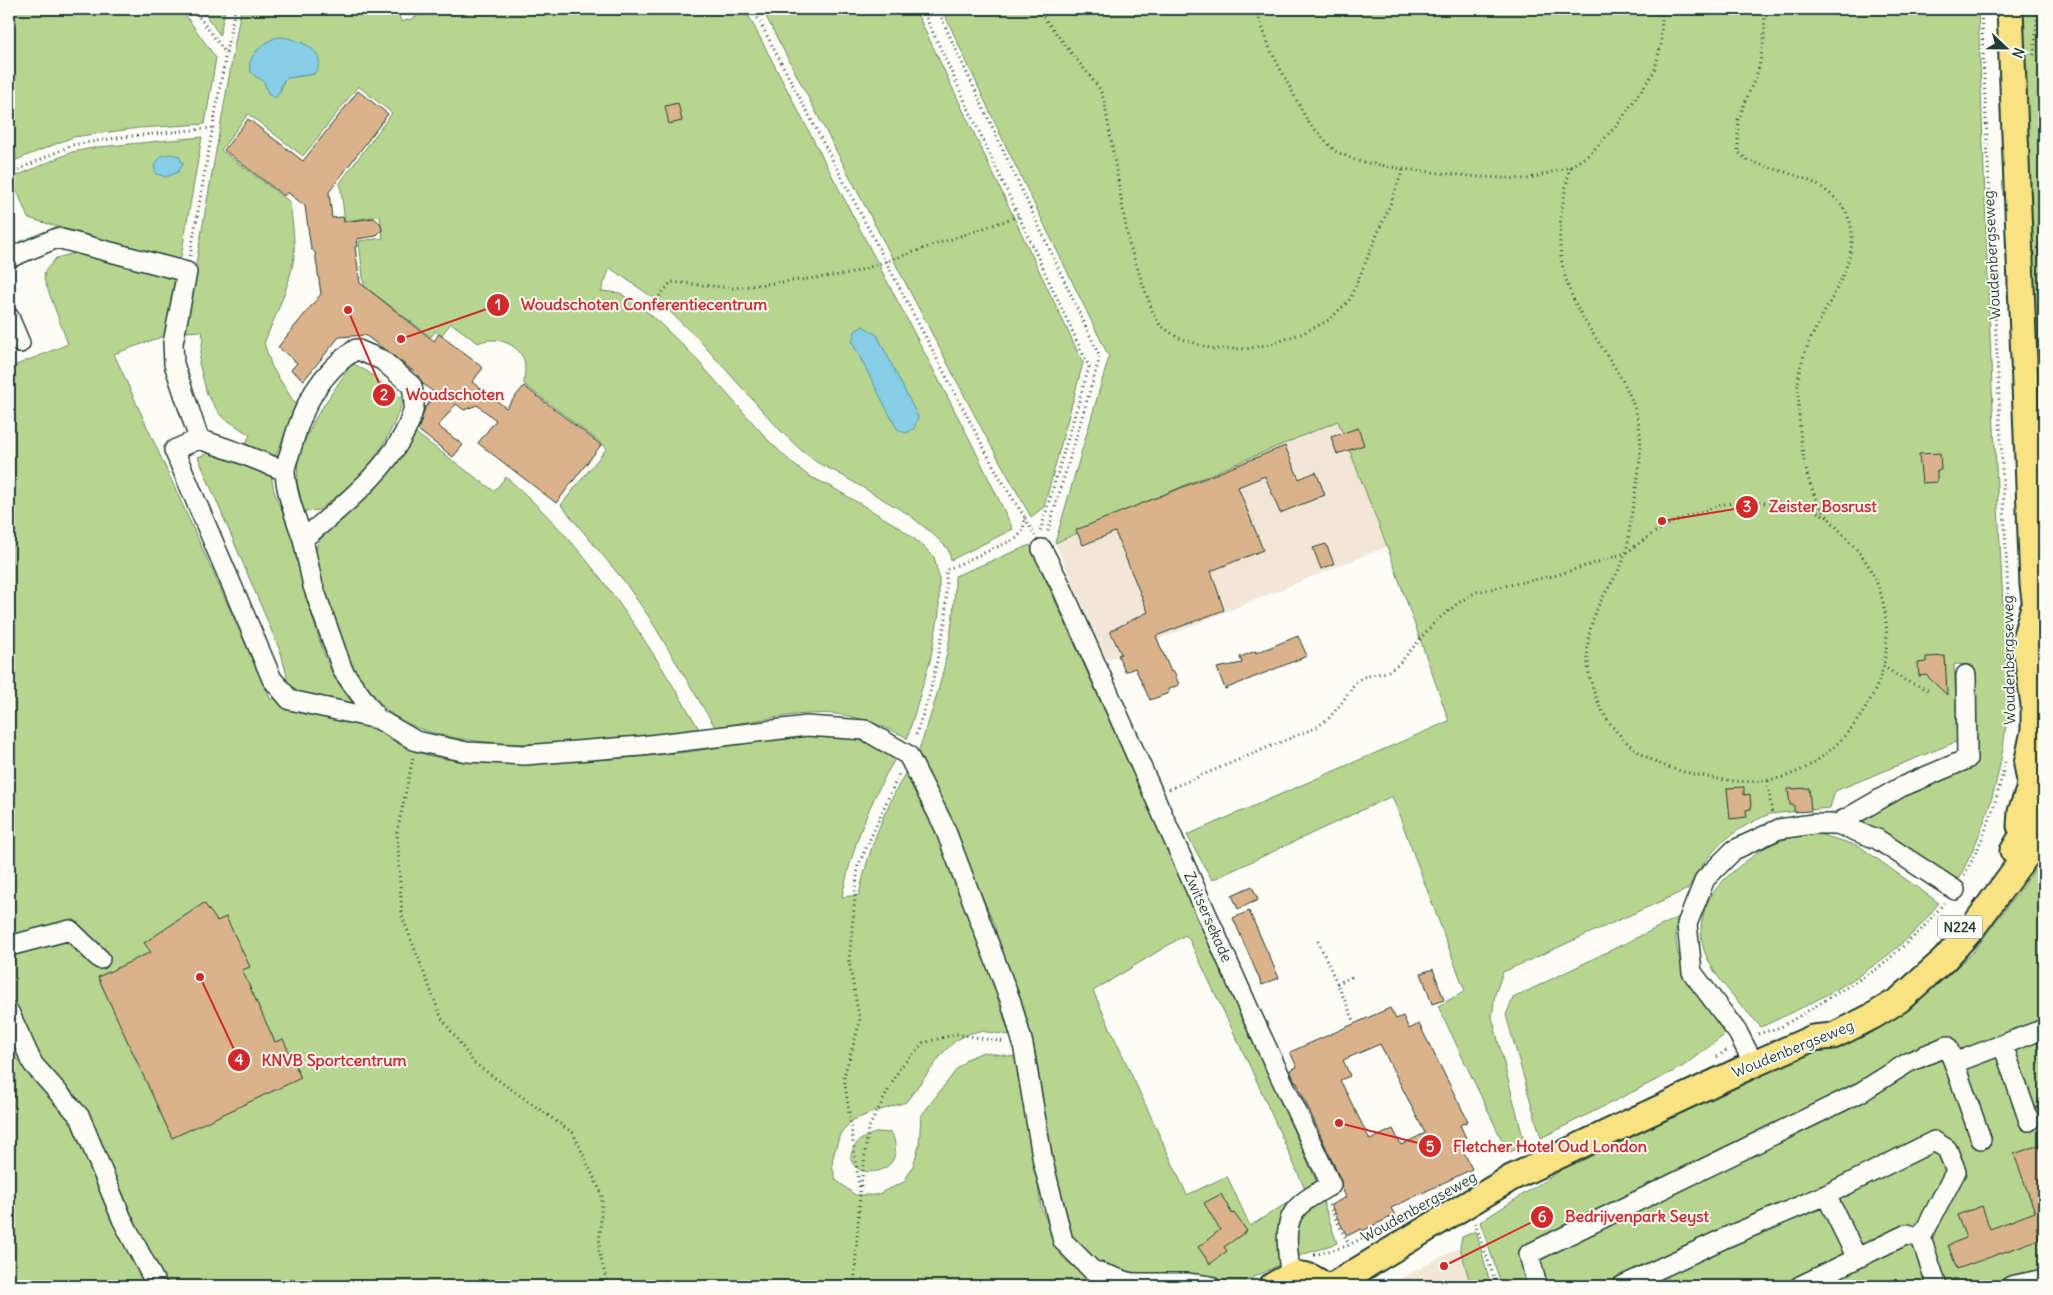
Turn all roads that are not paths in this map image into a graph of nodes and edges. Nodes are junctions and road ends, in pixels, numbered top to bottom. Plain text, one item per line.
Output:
1 (2010, 9) edge
2 (9, 258) edge
3 (9, 317) edge
4 (20, 343) dead end
5 (199, 439) junction
6 (285, 471) junction
7 (303, 539) junction
8 (1042, 549) road end
9 (2035, 604) junction
10 (2044, 645) edge
11 (1966, 675) dead end
12 (378, 719) junction
13 (2044, 800) edge
14 (1837, 824) junction
15 (2036, 841) edge
16 (1955, 890) road end
17 (9, 946) edge
18 (100, 959) dead end
19 (9, 1012) edge
20 (2044, 1029) edge
21 (2003, 1045) junction
22 (1954, 1063) junction
23 (1754, 1064) junction
24 (2029, 1121) dead end
25 (1981, 1139) dead end
26 (1826, 1195) junction
27 (1921, 1238) junction
28 (1857, 1258) junction
29 (1284, 1274) edge
30 (2044, 1279) edge
31 (157, 1286) edge
32 (1210, 1286) edge
33 (1324, 1286) edge
34 (1332, 1286) edge
35 (1537, 1286) edge
36 (1622, 1286) edge
37 (1800, 1286) edge
38 (1938, 1286) edge
39 (2011, 1286) edge

1 - 9 main road, Woudenbergseweg / N224
2 - 5 street
3 - 4 street
5 - 6 street
5 - 12 street
6 - 7 street
6 - 7 street
7 - 12 street
8 - 29 street, Zwitsersekade
9 - 10 main road, Woudenbergseweg / N224
9 - 15 main road, N224
11 - 14 street
12 - 32 street
13 - 15 main road, N224
14 - 16 street
14 - 23 street
15 - 23 main road, Woudenbergseweg / N224
17 - 18 street
19 - 31 street
20 - 21 street
21 - 22 street
21 - 24 street
22 - 25 street
22 - 35 street
23 - 34 main road, Woudenbergseweg / N224
26 - 27 street
26 - 28 street
26 - 36 street
27 - 28 street
27 - 38 street
28 - 37 street
29 - 33 main road
30 - 39 street

